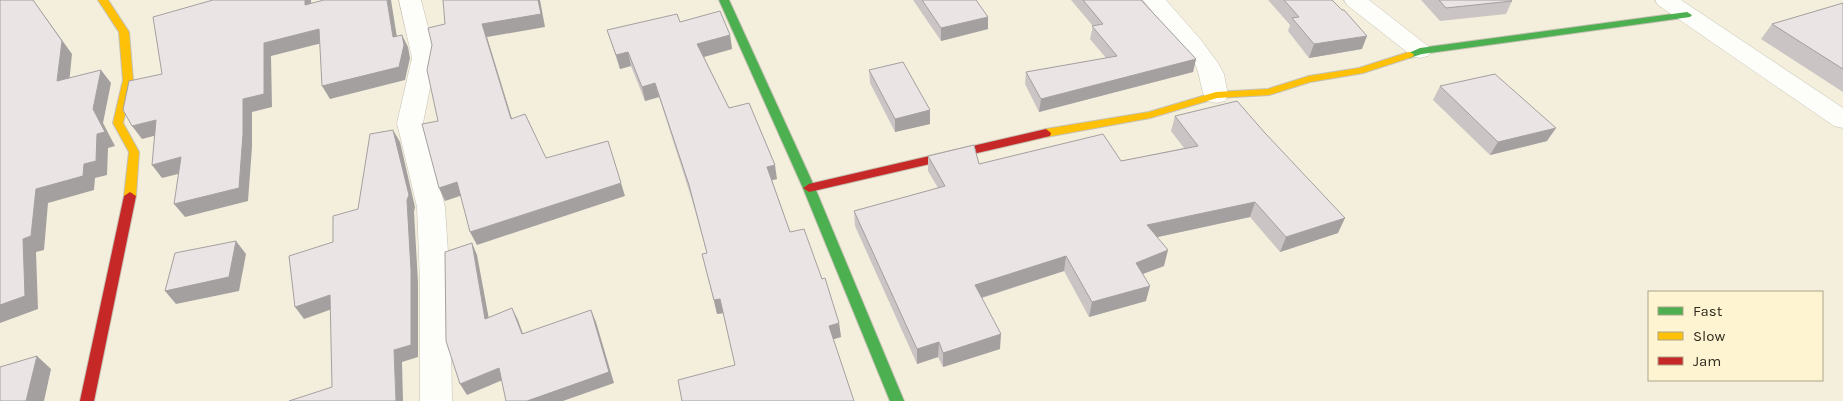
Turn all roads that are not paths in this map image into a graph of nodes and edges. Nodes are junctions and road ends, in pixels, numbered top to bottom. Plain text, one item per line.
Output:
1 (103, 0) edge
2 (410, 0) edge
3 (724, 0) edge
4 (1154, 0) edge
5 (1355, 0) edge
6 (1666, 0) edge
7 (1687, 15) junction
8 (1420, 51) junction
9 (1216, 95) junction
10 (1843, 120) edge
11 (809, 188) junction
12 (87, 401) edge
13 (436, 401) edge
14 (896, 401) edge

1 - 12 street
2 - 13 street
3 - 11 street
4 - 9 street
5 - 8 street
6 - 7 street
7 - 8 street
7 - 10 street
8 - 9 street
9 - 11 street
11 - 14 street

